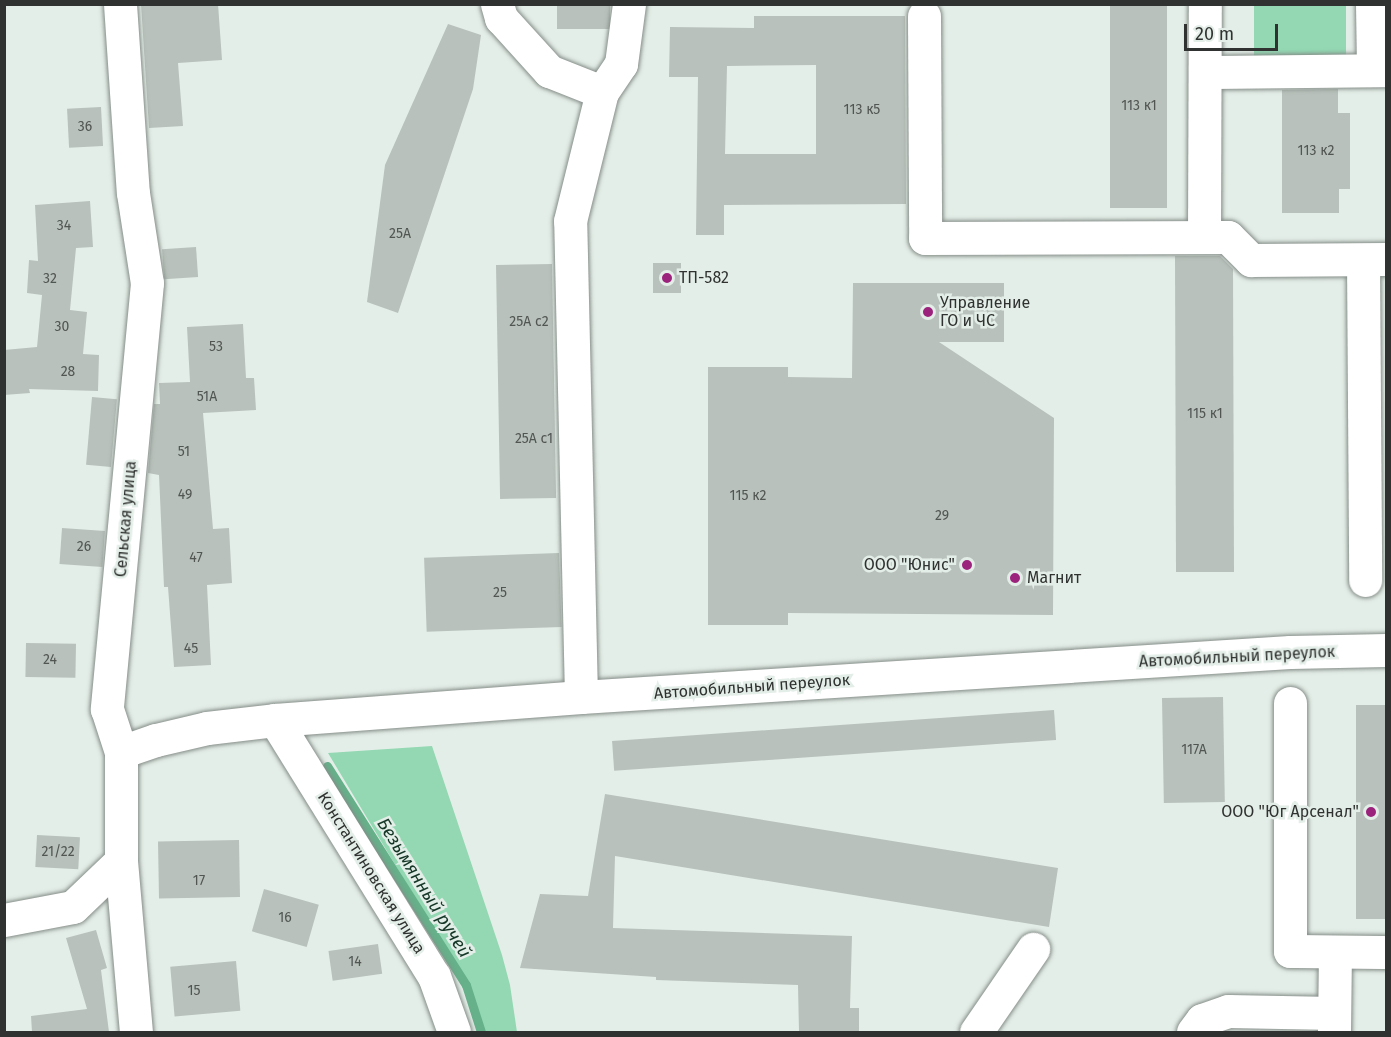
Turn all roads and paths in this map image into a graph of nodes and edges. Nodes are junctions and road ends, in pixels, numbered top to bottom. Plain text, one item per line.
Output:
1 (120, 4) edge
2 (497, 4) edge
3 (629, 4) edge
4 (1205, 4) edge
5 (1372, 4) edge
6 (924, 16) dead end
7 (1380, 70) edge
8 (1205, 72) junction
9 (602, 92) junction
10 (1204, 237) junction
11 (1375, 259) edge
12 (1365, 580) dead end
13 (1386, 650) edge
14 (581, 697) junction
15 (1290, 703) dead end
16 (275, 720) junction
17 (121, 752) junction
18 (121, 861) junction
19 (4, 920) edge
20 (1034, 949) dead end
21 (1335, 952) junction
22 (1386, 952) edge
23 (1334, 1023) edge
24 (136, 1032) edge
25 (454, 1032) edge
26 (976, 1032) edge
27 (1193, 1032) edge

1 - 17 street, Сельская улица
2 - 9 street
3 - 9 street
4 - 8 street
5 - 7 street
6 - 10 street
7 - 8 street
8 - 10 street
9 - 14 street
10 - 11 street
11 - 12 street
13 - 14 street, Автомобильный переулок
14 - 16 street, Автомобильный переулок
15 - 21 street
16 - 17 street, Автомобильный переулок
16 - 25 street, Константиновская улица
17 - 18 street, Сельская улица
18 - 19 street
18 - 24 street, Сельская улица
20 - 26 street
21 - 22 street
21 - 23 street
23 - 27 street

